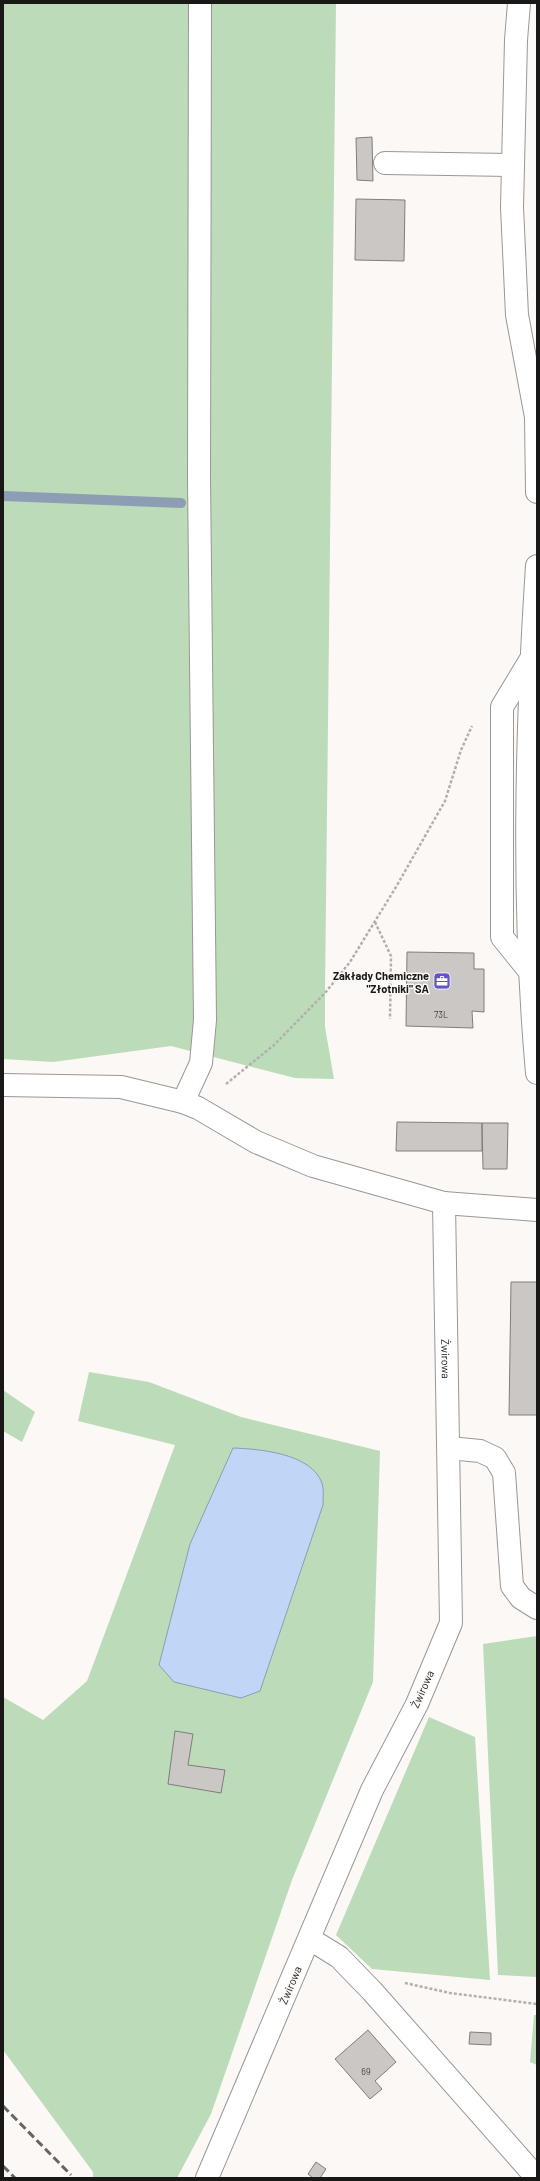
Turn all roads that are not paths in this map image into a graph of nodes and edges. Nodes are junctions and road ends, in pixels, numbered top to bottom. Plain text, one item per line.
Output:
1 (200, 3) edge
2 (519, 3) edge
3 (385, 163) dead end
4 (513, 166) junction
5 (537, 492) edge
6 (537, 566) edge
7 (537, 1073) edge
8 (3, 1085) edge
9 (182, 1102) junction
10 (444, 1203) junction
11 (537, 1210) edge
12 (449, 1448) junction
13 (537, 1608) edge
14 (310, 1939) junction
15 (207, 2178) edge
16 (537, 2178) edge

1 - 9 street
2 - 4 street
3 - 4 street
4 - 5 street
6 - 7 street
8 - 9 street
9 - 10 street
10 - 11 street
10 - 12 street, Żwirowa
12 - 13 street
12 - 14 street, Żwirowa
14 - 15 street, Żwirowa
14 - 16 street

